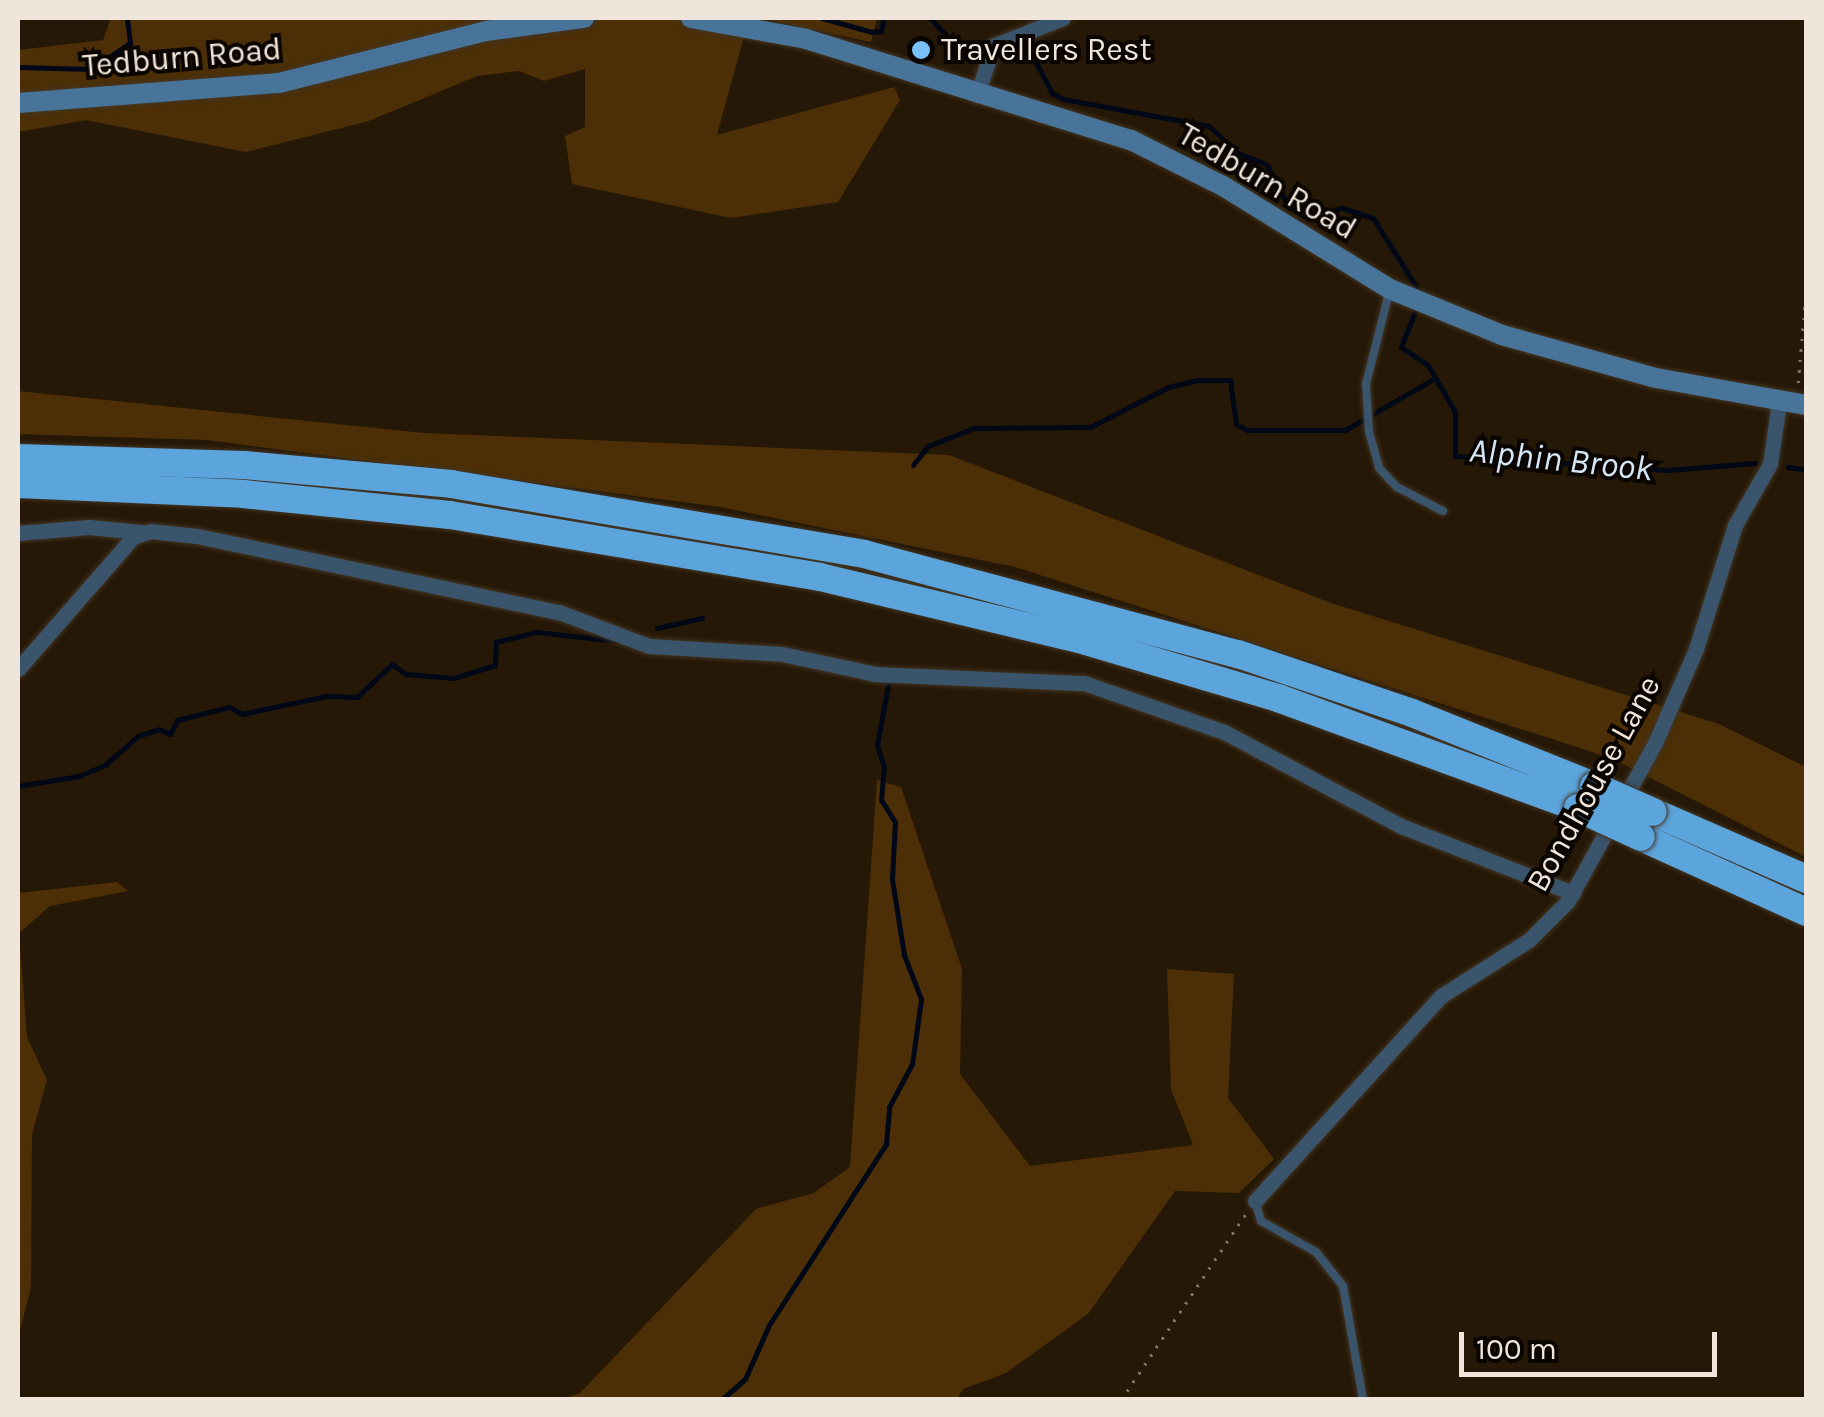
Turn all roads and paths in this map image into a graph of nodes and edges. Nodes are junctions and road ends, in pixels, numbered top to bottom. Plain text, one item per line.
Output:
1 (584, 18) edge
2 (692, 18) edge
3 (1063, 18) edge
4 (978, 95) junction
5 (18, 103) edge
6 (1806, 290) edge
7 (1398, 294) junction
8 (1780, 403) junction
9 (1806, 405) edge
10 (18, 458) edge
11 (18, 484) edge
12 (1443, 511) dead end
13 (145, 532) junction
14 (18, 534) edge
15 (18, 670) edge
16 (1586, 797) junction
17 (1647, 824) junction
18 (1806, 879) edge
19 (1573, 892) junction
20 (1806, 912) edge
21 (1254, 1201) junction
22 (1121, 1400) edge
23 (1363, 1400) edge

1 - 5 street, Tedburn Road
2 - 4 street, Tedburn Road
3 - 4 street
4 - 7 street, Tedburn Road
6 - 8 path
7 - 8 street, Tedburn Road
7 - 12 lane
8 - 9 street, Tedburn Road
8 - 19 street, Bondhouse Lane
10 - 16 highway
11 - 16 highway
13 - 14 street
13 - 15 street
13 - 19 street
16 - 17 highway, bridge
17 - 18 highway
17 - 20 highway
19 - 21 street, Bondhouse Lane
21 - 22 path
21 - 23 lane

